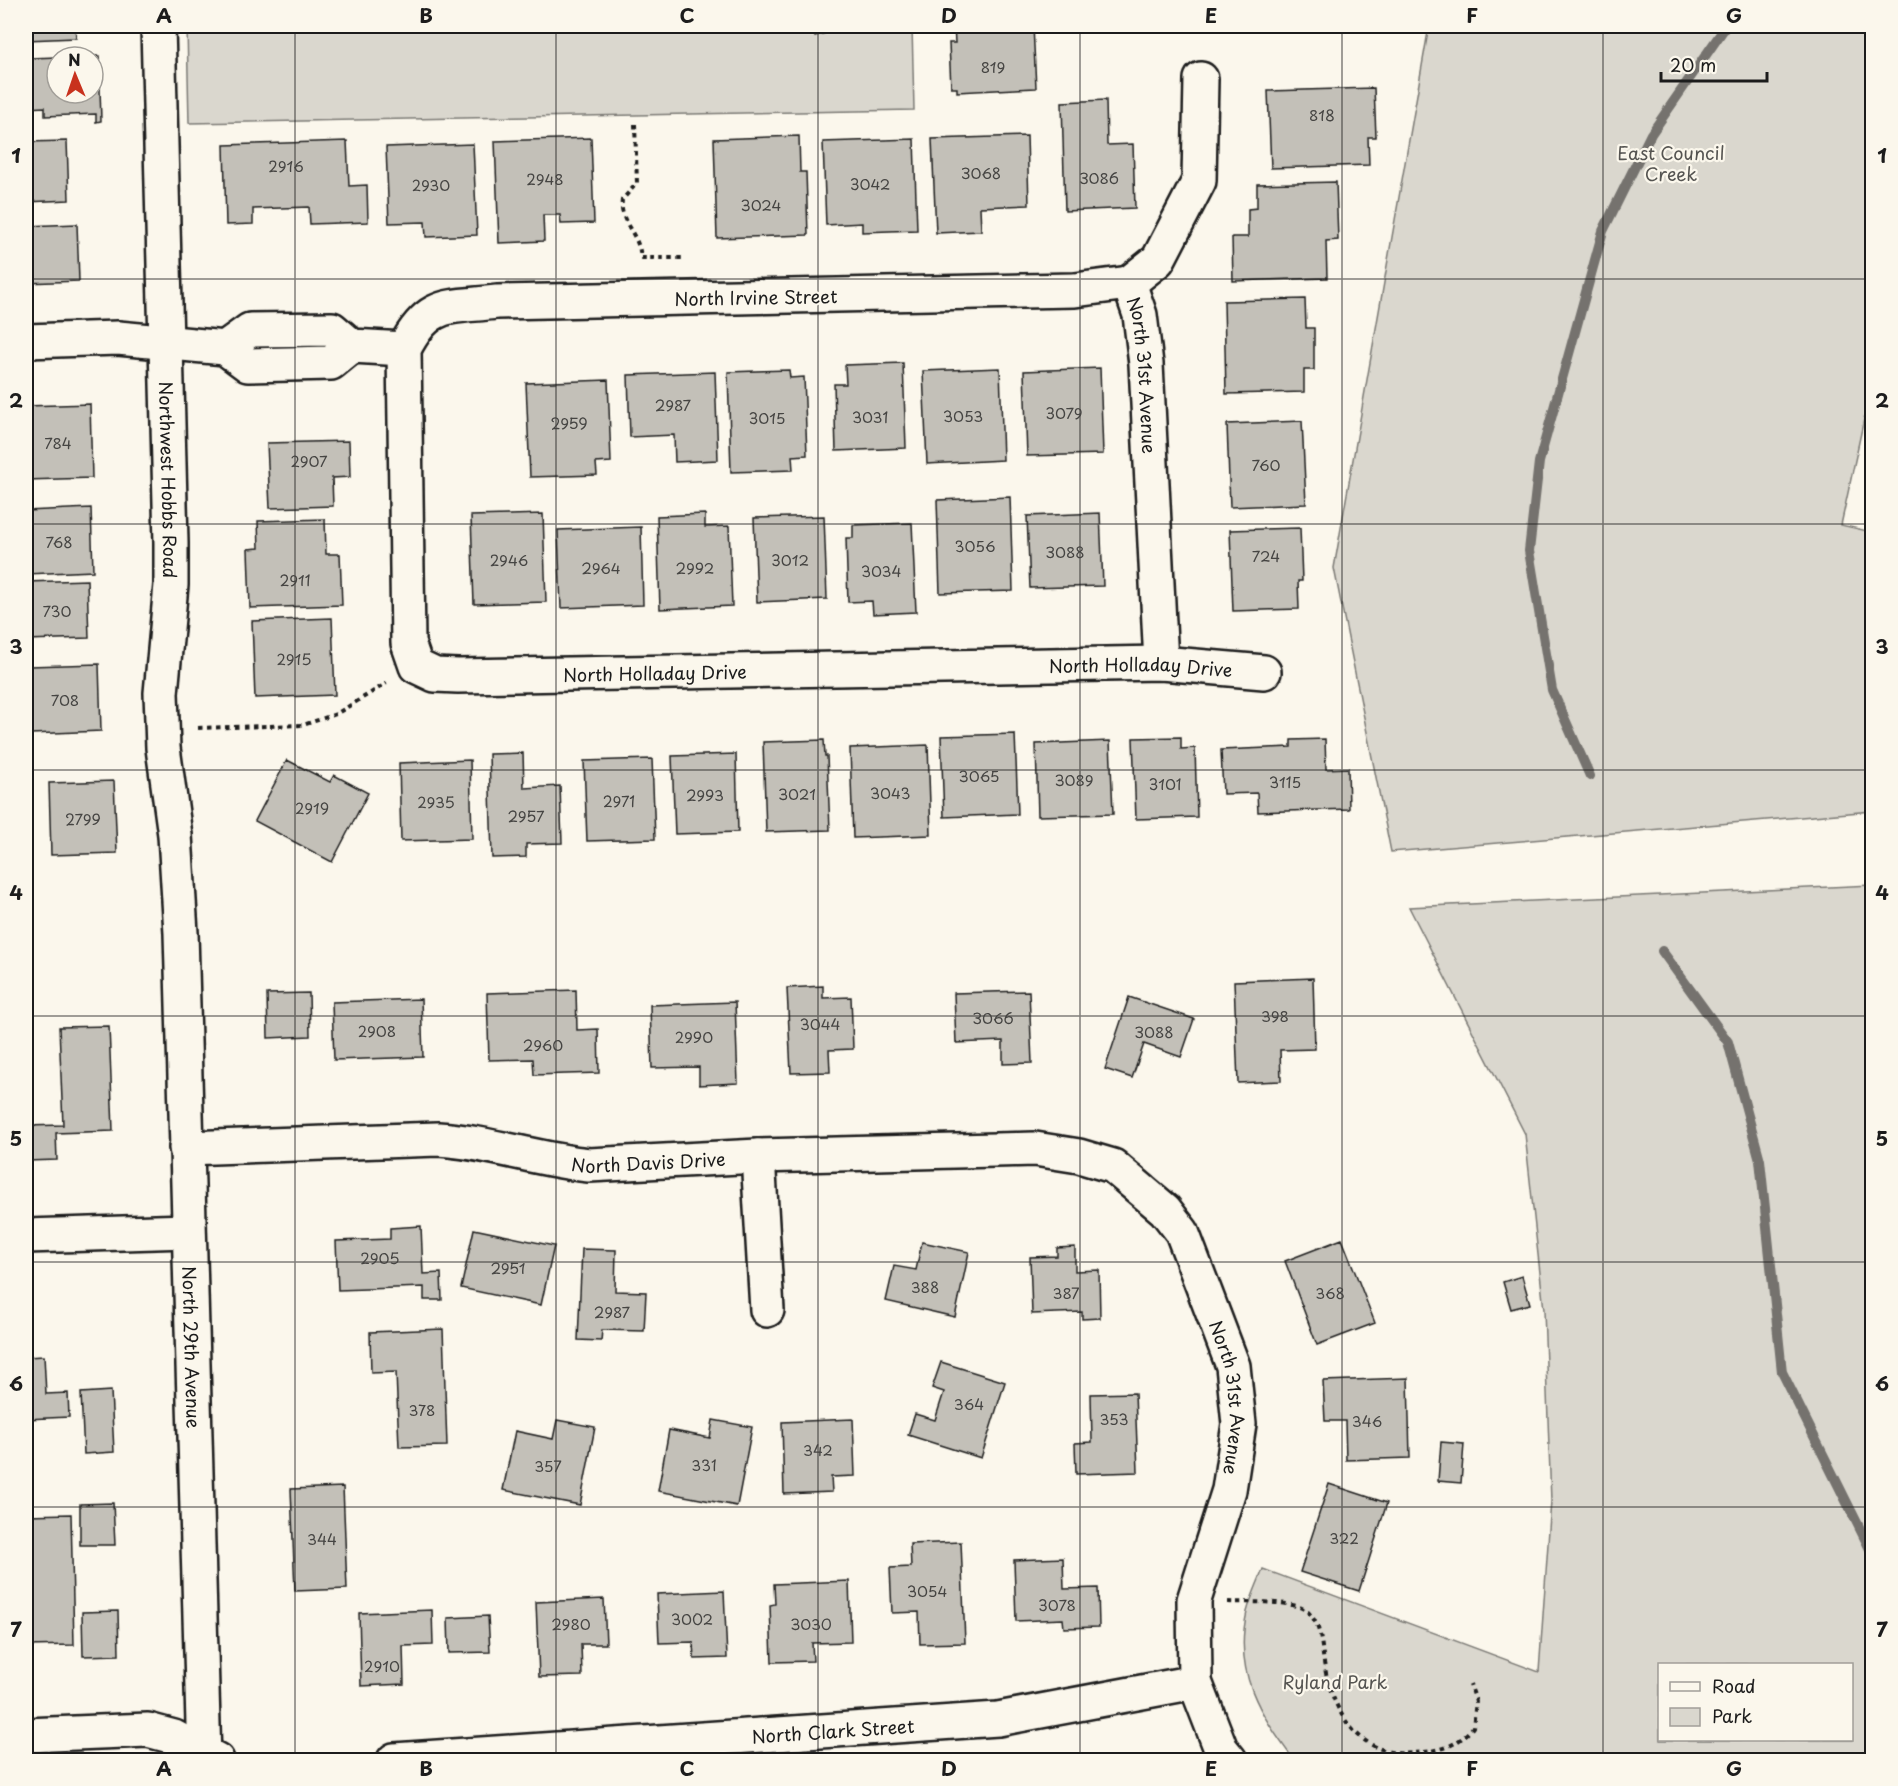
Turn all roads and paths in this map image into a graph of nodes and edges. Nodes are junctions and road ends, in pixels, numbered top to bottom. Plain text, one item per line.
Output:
1 (158, 26) edge
2 (1201, 79) dead end
3 (635, 124) dead end
4 (683, 258) dead end
5 (1129, 283) junction
6 (26, 341) edge
7 (166, 342) junction
8 (404, 349) junction
9 (1161, 663) junction
10 (416, 666) junction
11 (1264, 672) dead end
12 (163, 729) junction
13 (181, 933) joint
14 (186, 1148) junction
15 (758, 1156) junction
16 (1113, 1166) joint
17 (188, 1231) junction
18 (26, 1236) edge
19 (767, 1310) dead end
20 (1194, 1600) junction
21 (1195, 1682) junction
22 (1470, 1684) dead end
23 (26, 1735) edge
24 (668, 1751) edge
25 (208, 1759) edge
26 (394, 1761) edge
27 (1230, 1761) edge

1 - 7 street, Northwest Hobbs Road
2 - 5 street, North 31st Avenue
3 - 4 path
5 - 8 street, North Irvine Street
5 - 9 street, North 31st Avenue
6 - 7 street
7 - 8 street
7 - 12 street, Northwest Hobbs Road
8 - 10 street
9 - 10 street, North Holladay Drive
9 - 11 street, North Holladay Drive
10 - 12 path
12 - 13 street, Northwest Hobbs Road
13 - 14 street, North 29th Avenue
14 - 15 street, North Davis Drive
14 - 17 street, North 29th Avenue
15 - 16 street, North Davis Drive
15 - 19 street
16 - 20 street, North 31st Avenue
17 - 18 street
17 - 25 street, North 29th Avenue
20 - 21 street, North 31st Avenue
20 - 22 path
21 - 24 street, North Clark Street
21 - 27 street, North 31st Avenue
23 - 25 street
24 - 26 street, North Clark Street

